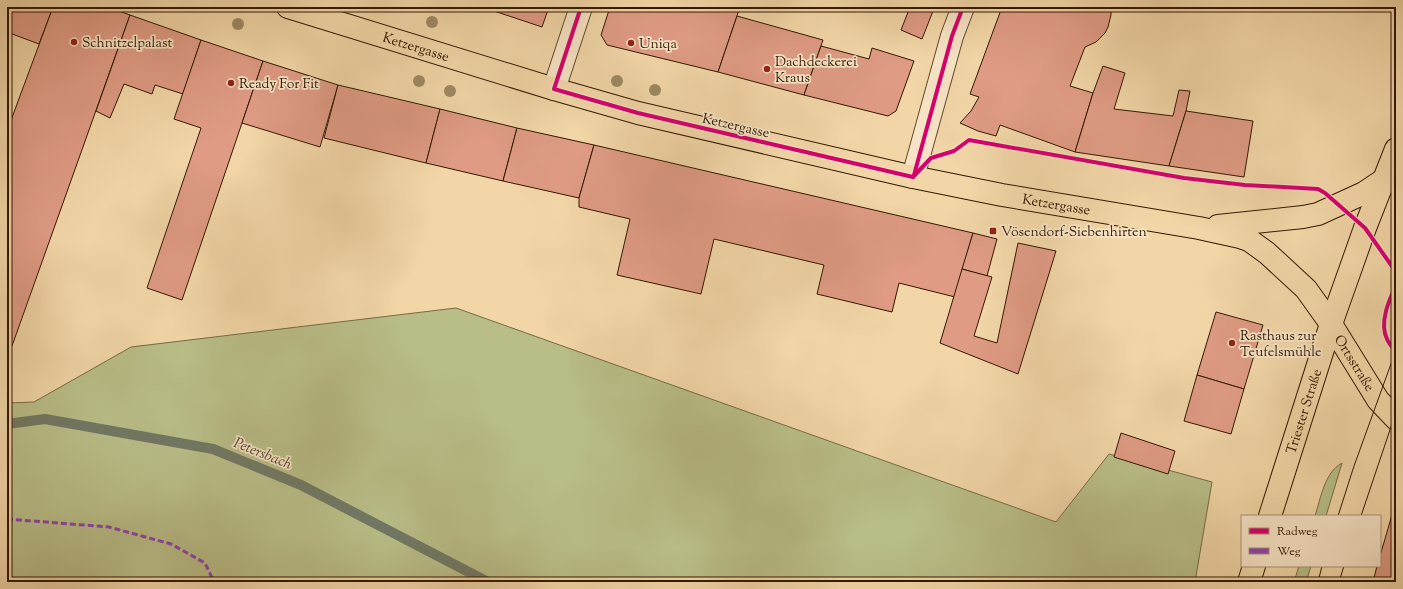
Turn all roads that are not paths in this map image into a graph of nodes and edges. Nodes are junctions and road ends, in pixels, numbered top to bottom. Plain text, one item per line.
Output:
1 (288, 7) edge
2 (581, 7) edge
3 (963, 7) edge
4 (554, 89) junction
5 (1396, 149) edge
6 (913, 177) junction
7 (1385, 179) junction
8 (1199, 228) junction
9 (1331, 324) junction
10 (1396, 420) edge
11 (1270, 515) edge
12 (1254, 567) edge
13 (1248, 582) edge

1 - 4 main road, Ketzergasse
2 - 4 street
3 - 6 street
4 - 6 main road, Ketzergasse
5 - 7 main road, Triester Straße
6 - 8 main road, Ketzergasse
7 - 8 main road
7 - 9 main road, Triester Straße
8 - 9 main road, Ketzergasse
9 - 10 main road, Ortsstraße
9 - 11 main road, Triester Straße
12 - 13 main road

